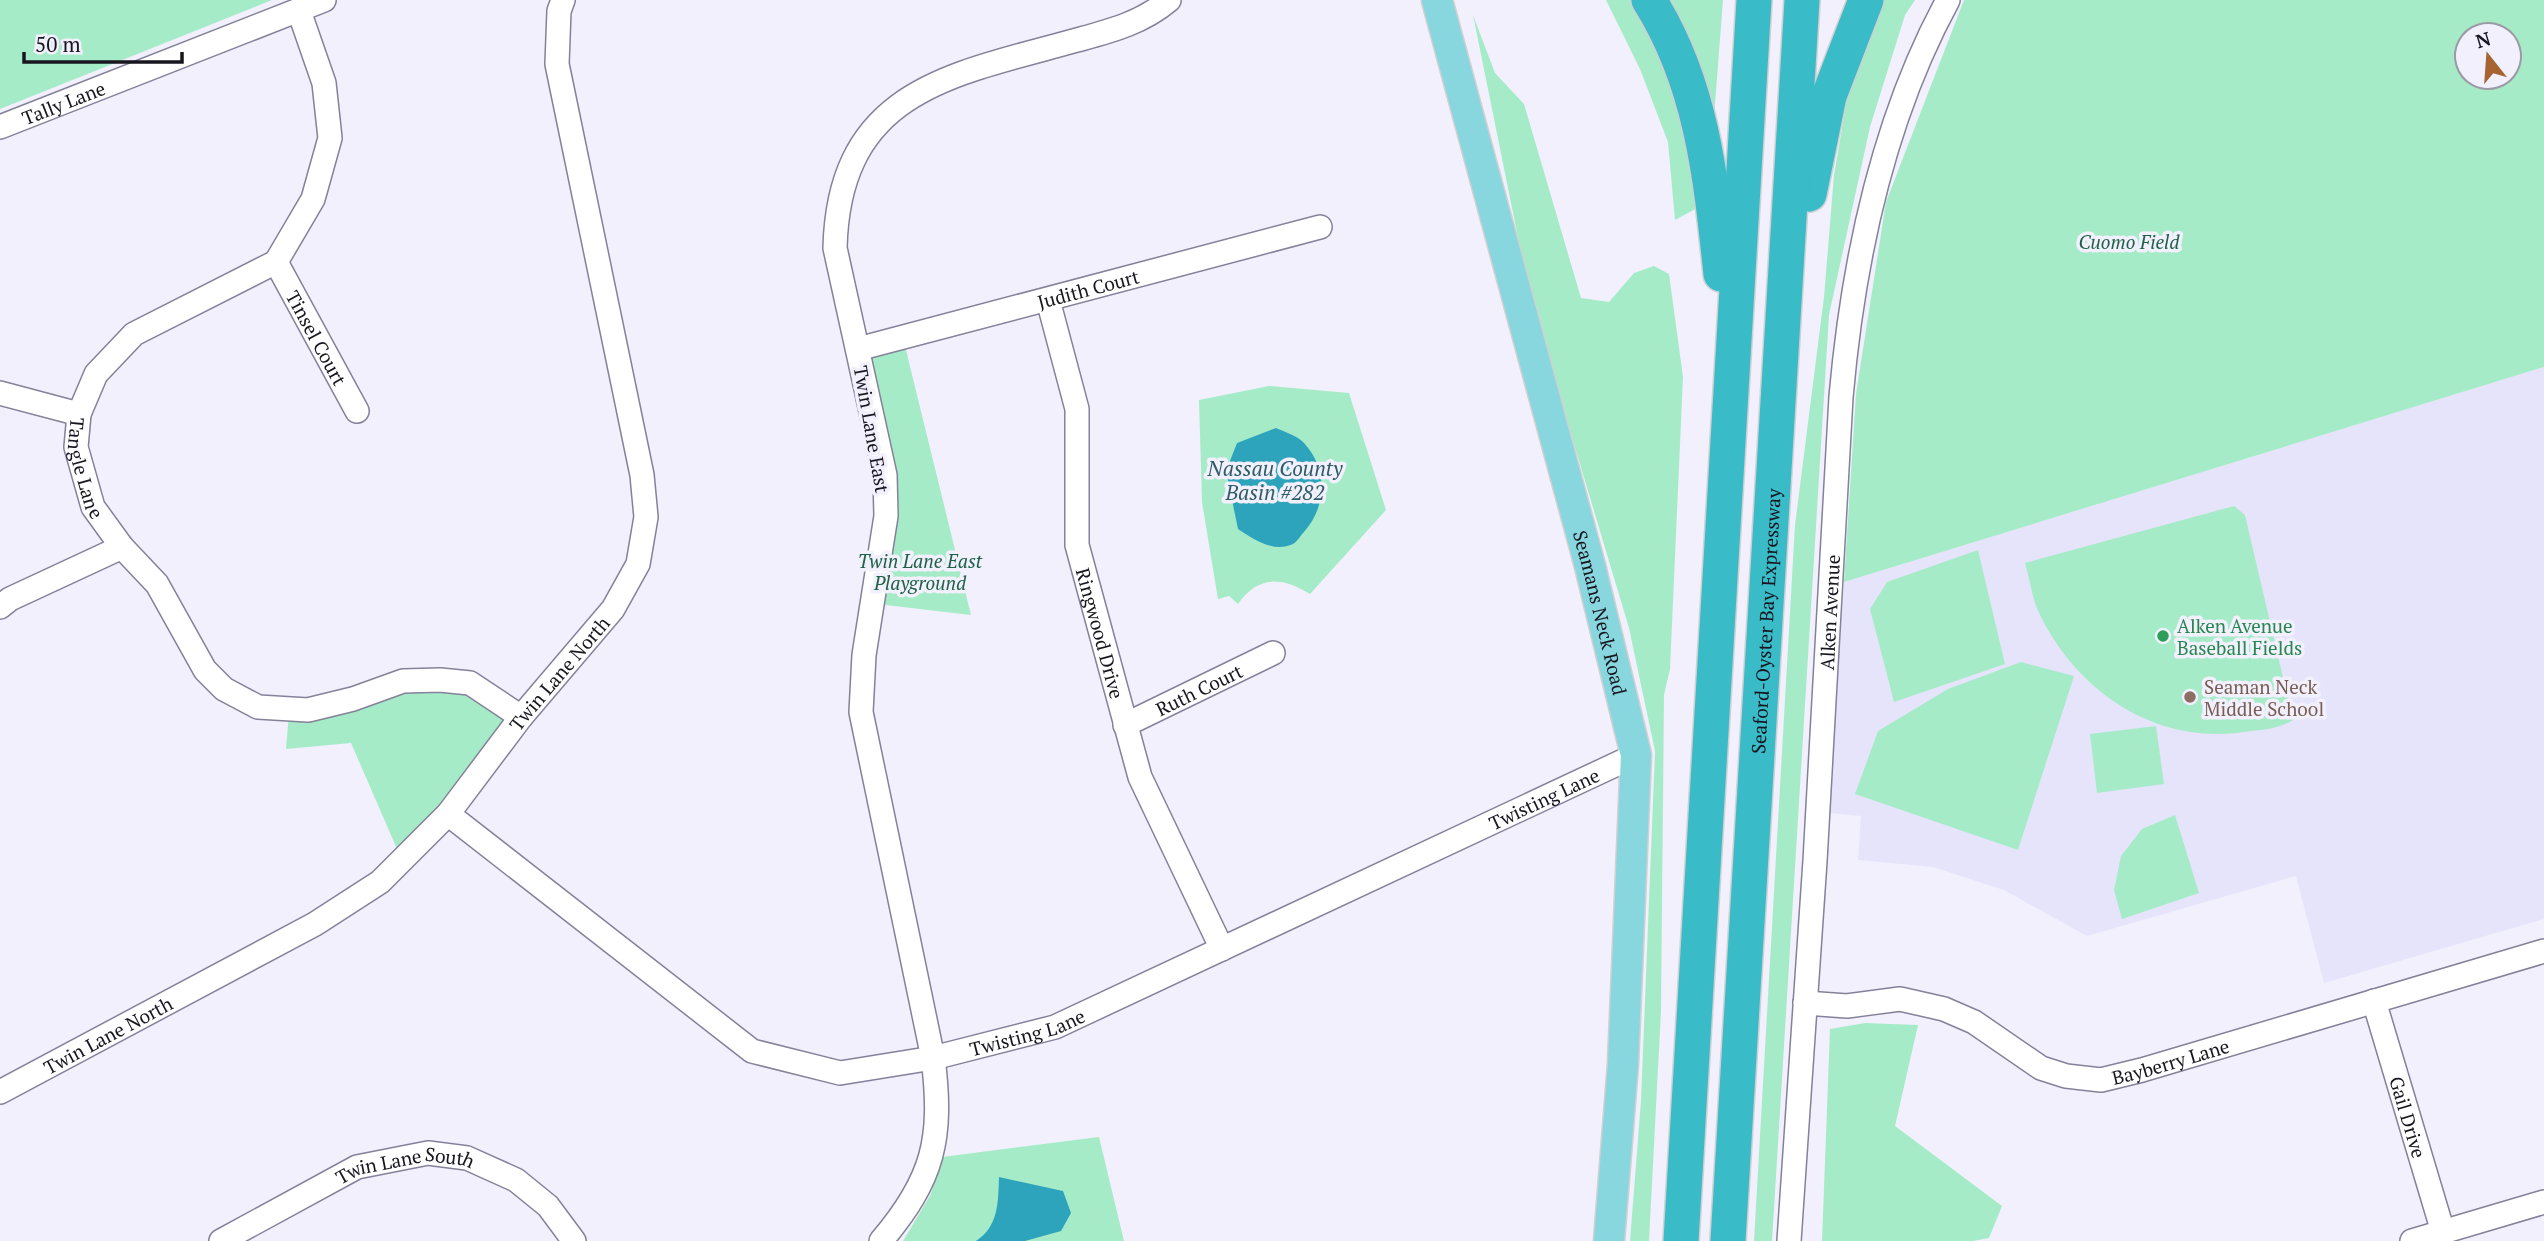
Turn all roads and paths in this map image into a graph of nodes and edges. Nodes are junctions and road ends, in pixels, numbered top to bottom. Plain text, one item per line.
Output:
1 (324, 0) edge
2 (563, 0) edge
3 (1169, 0) edge
4 (1437, 0) edge
5 (1649, 0) edge
6 (1754, 0) edge
7 (1802, 0) edge
8 (1866, 0) edge
9 (1948, 0) edge
10 (299, 11) junction
11 (0, 128) edge
12 (1320, 227) dead end
13 (276, 262) junction
14 (1048, 300) junction
15 (858, 349) junction
16 (1731, 381) junction
17 (1778, 384) junction
18 (0, 393) edge
19 (357, 411) dead end
20 (79, 414) junction
21 (122, 547) junction
22 (0, 607) edge
23 (1273, 653) dead end
24 (521, 717) junction
25 (1125, 725) junction
26 (1636, 755) junction
27 (448, 814) junction
28 (1222, 949) junction
29 (2544, 951) edge
30 (2374, 1002) junction
31 (1805, 1003) junction
32 (933, 1058) junction
33 (0, 1092) edge
34 (2544, 1202) edge
35 (2443, 1231) junction
36 (221, 1241) edge
37 (574, 1241) edge
38 (881, 1241) edge
39 (1609, 1241) edge
40 (1681, 1241) edge
41 (1728, 1241) edge
42 (1789, 1241) edge
43 (2412, 1241) edge

1 - 10 street, Tally Lane
2 - 24 street, Twin Lane North
3 - 15 street, Twin Lane East
4 - 26 main road, Seamans Neck Road
5 - 16 highway
6 - 16 highway
7 - 17 highway, Seaford-Oyster Bay Expressway
8 - 17 highway
9 - 31 street, Alken Avenue
10 - 11 street, Tally Lane
10 - 13 street
12 - 14 street, Judith Court
13 - 19 street, Tinsel Court
13 - 20 street, Tangle Lane
14 - 15 street, Judith Court
14 - 25 street, Ringwood Drive
15 - 32 street, Twin Lane East
16 - 40 highway
17 - 41 highway, Seaford-Oyster Bay Expressway
18 - 20 street
20 - 21 street, Tangle Lane
21 - 22 street
21 - 24 street, Tangle Lane
23 - 25 street, Ruth Court
24 - 27 street, Twin Lane North
25 - 28 street, Ringwood Drive
26 - 28 street, Twisting Lane
26 - 39 main road, Seamans Neck Road
27 - 32 street, Twisting Lane
27 - 33 street, Twin Lane North
28 - 32 street, Twisting Lane
29 - 30 street, Bayberry Lane
30 - 31 street, Bayberry Lane
30 - 35 street, Gail Drive
31 - 42 street, Alken Avenue
32 - 38 street
34 - 35 street
35 - 43 street
36 - 37 street, Twin Lane South

